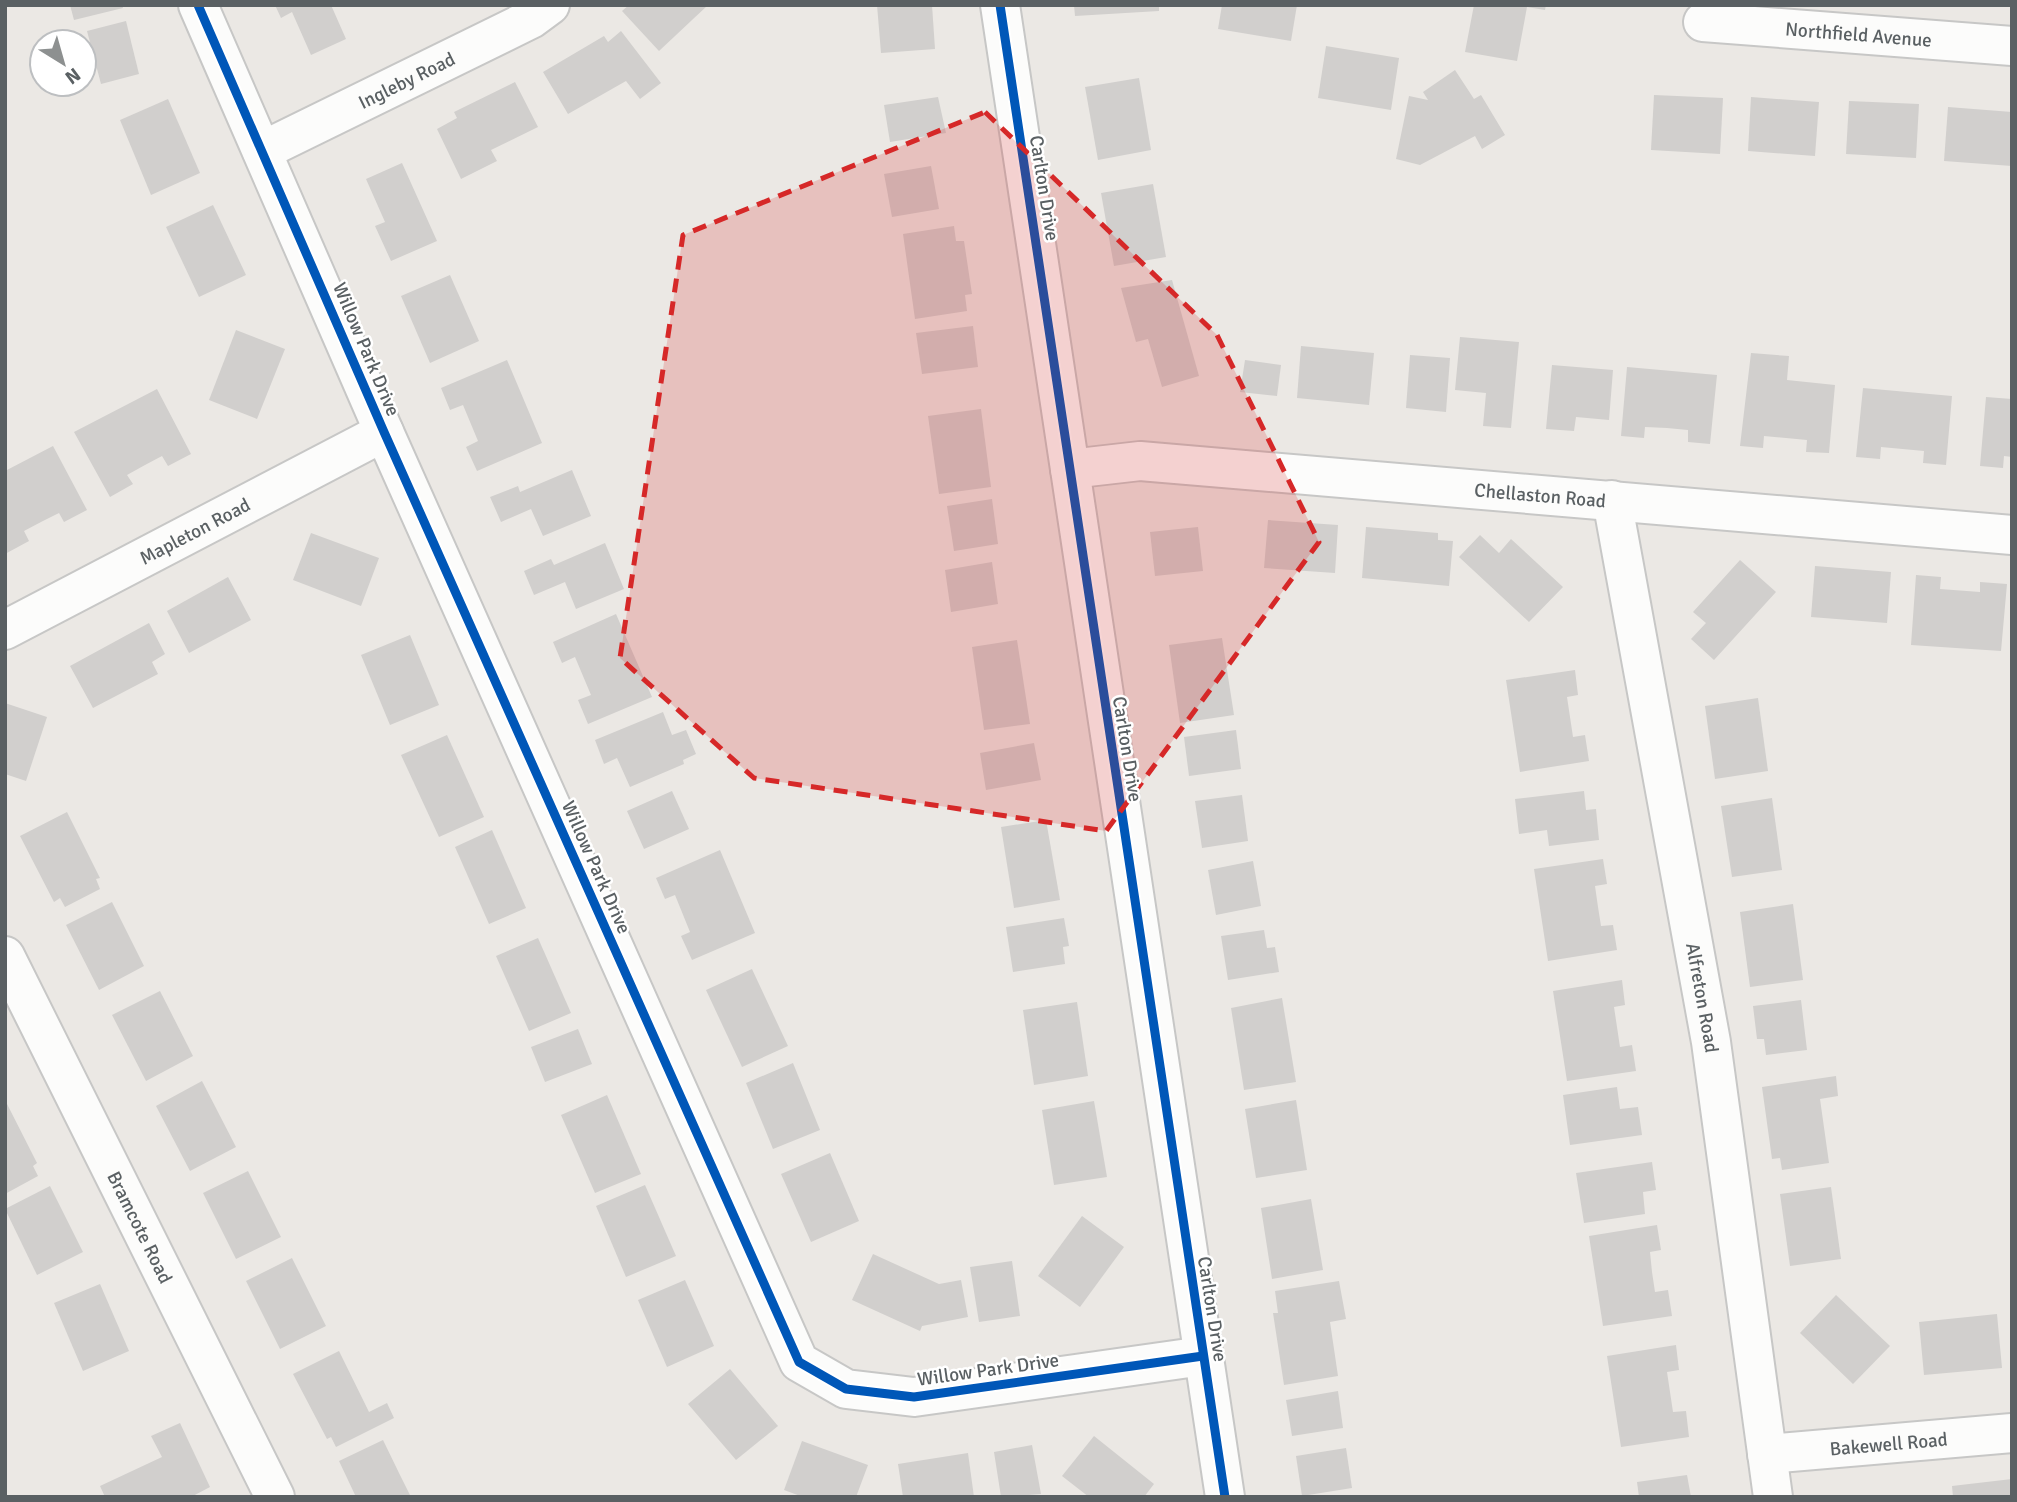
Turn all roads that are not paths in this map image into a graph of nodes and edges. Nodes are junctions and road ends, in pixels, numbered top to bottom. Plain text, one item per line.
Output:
1 (198, 5) edge
2 (550, 5) edge
3 (1000, 5) edge
4 (1703, 22) dead end
5 (2012, 46) edge
6 (262, 151) junction
7 (384, 432) junction
8 (1070, 469) junction
9 (1612, 500) junction
10 (2012, 535) edge
11 (5, 630) edge
12 (5, 956) edge
13 (1203, 1356) junction
14 (2012, 1433) edge
15 (1767, 1454) junction
16 (275, 1497) edge
17 (1225, 1497) edge
18 (1773, 1497) edge

1 - 6 street, Willow Park Drive
2 - 6 street, Ingleby Road
3 - 8 street, Carlton Drive
4 - 5 street, Northfield Avenue
6 - 7 street, Willow Park Drive
7 - 11 street, Mapleton Road
7 - 13 street, Willow Park Drive
8 - 9 street, Chellaston Road
8 - 13 street, Carlton Drive
9 - 10 street, Chellaston Road
9 - 15 street, Alfreton Road
12 - 16 street, Bramcote Road
13 - 17 street, Carlton Drive
14 - 15 street, Bakewell Road
15 - 18 street, Alfreton Road

